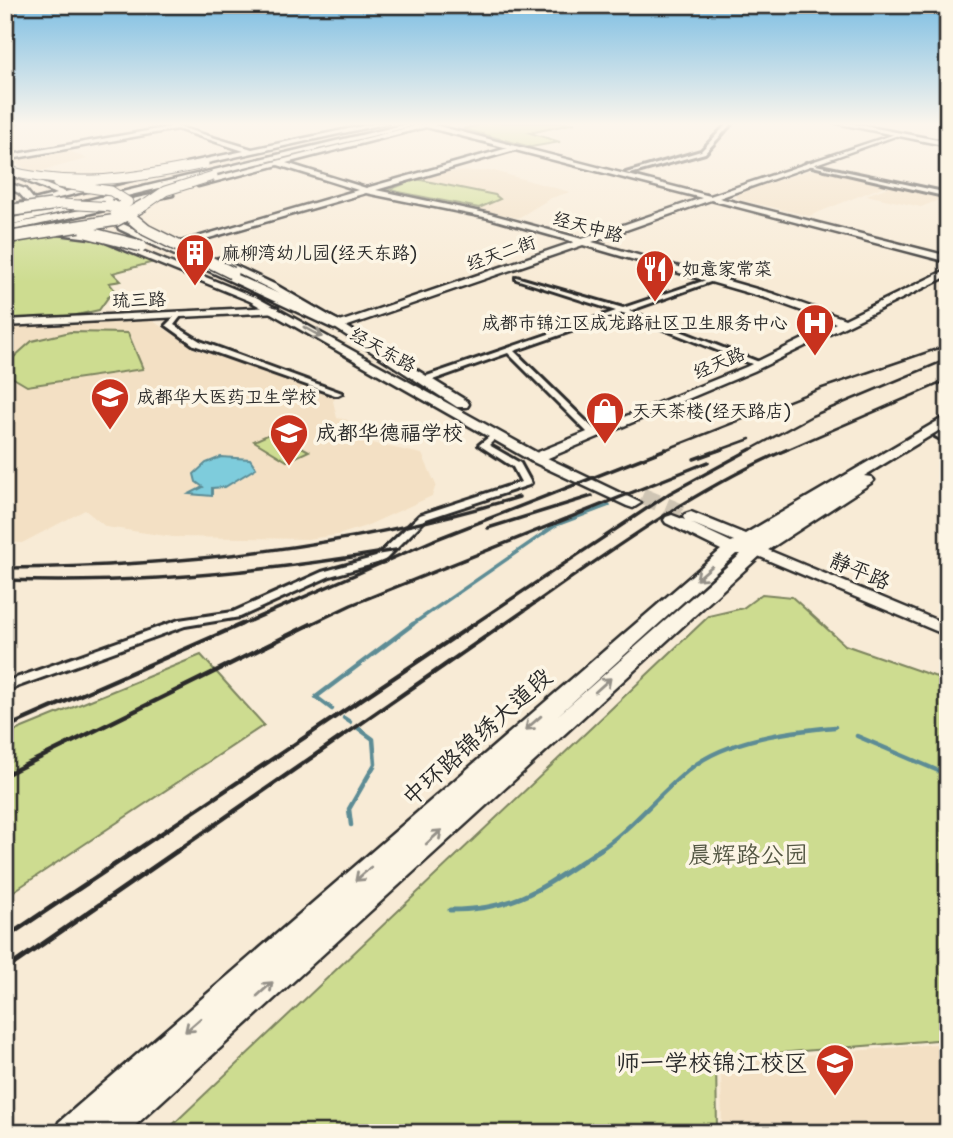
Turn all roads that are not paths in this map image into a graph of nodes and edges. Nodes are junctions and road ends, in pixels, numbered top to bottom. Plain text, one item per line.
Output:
1 (13, 176) edge
2 (16, 176) edge
3 (21, 176) edge
4 (140, 176) edge
5 (151, 176) edge
6 (155, 176) edge
7 (177, 176) edge
8 (206, 176) edge
9 (213, 176) edge
10 (231, 176) edge
11 (320, 176) edge
12 (414, 176) edge
13 (632, 176) edge
14 (639, 176) edge
15 (771, 176) edge
16 (863, 176) edge
17 (57, 183) junction
18 (5, 184) edge
19 (364, 190) junction
20 (170, 193) junction
21 (65, 195) junction
22 (948, 195) edge
23 (710, 196) junction
24 (32, 203) junction
25 (5, 210) edge
26 (5, 217) edge
27 (138, 221) junction
28 (20, 226) junction
29 (5, 227) edge
30 (119, 228) junction
31 (62, 230) junction
32 (84, 234) junction
33 (5, 239) edge
34 (582, 242) junction
35 (178, 244) junction
36 (948, 257) edge
37 (192, 267) junction
38 (948, 272) edge
39 (518, 278) dead end
40 (714, 279) junction
41 (254, 299) junction
42 (298, 307) junction
43 (274, 310) junction
44 (624, 311) junction
45 (178, 316) junction
46 (5, 323) edge
47 (847, 324) junction
48 (339, 326) junction
49 (509, 350) junction
50 (760, 364) junction
51 (424, 380) junction
52 (338, 393) dead end
53 (946, 432) edge
54 (594, 434) junction
55 (495, 435) junction
56 (541, 456) junction
57 (637, 499) tunnel mouth
58 (678, 517) tunnel mouth
59 (745, 546) junction
60 (948, 631) edge
61 (5, 687) edge
62 (70, 1133) edge
63 (104, 1133) edge

1 - 30 highway, bridge
2 - 21 street
3 - 17 highway, bridge
4 - 17 highway, bridge
5 - 21 street
6 - 25 highway, bridge
7 - 26 highway
8 - 29 highway
9 - 31 highway, bridge
10 - 20 street
11 - 19 street, 经天中路
12 - 19 street
13 - 23 street
14 - 23 street
15 - 23 street, 经天二街
16 - 22 street
17 - 29 highway, bridge
18 - 24 street
19 - 34 street, 经天中路
19 - 35 street
20 - 27 street
20 - 28 street
21 - 24 street
23 - 34 street, 经天二街
23 - 36 street
24 - 25 street
25 - 42 highway, bridge
27 - 32 street
27 - 35 street
28 - 29 street
28 - 32 street
29 - 31 highway, bridge
30 - 37 highway, 经天东路
30 - 42 highway, 经天东路
31 - 33 highway, bridge
32 - 41 street
33 - 37 highway, bridge
34 - 40 street, 经天中路
34 - 48 street, 经天二街
35 - 48 street
37 - 41 highway, 经天东路
38 - 47 street, 经天路
39 - 44 street
40 - 44 street
40 - 47 street, 经天中路
41 - 43 main road, 经天东路
42 - 48 highway, 经天东路
43 - 45 street, 琉三路
43 -> 55 main road, 经天东路
44 - 49 street
44 - 50 street
45 - 46 street, 琉三路
45 - 52 street
47 - 50 street, 经天路
48 - 51 main road, 经天东路
49 - 51 street
49 - 54 street
50 - 54 street, 经天路
51 - 56 main road, 经天东路
53 - 59 main road, 中环路锦绣大道段
54 - 56 street, 经天路
55 - 56 main road, 经天东路
55 - 61 street
56 - 57 main road, 经天东路
58 - 59 main road
59 - 60 street, 静平路
59 -> 62 main road, 中环路锦绣大道段
63 -> 59 main road, 中环路锦绣大道段

